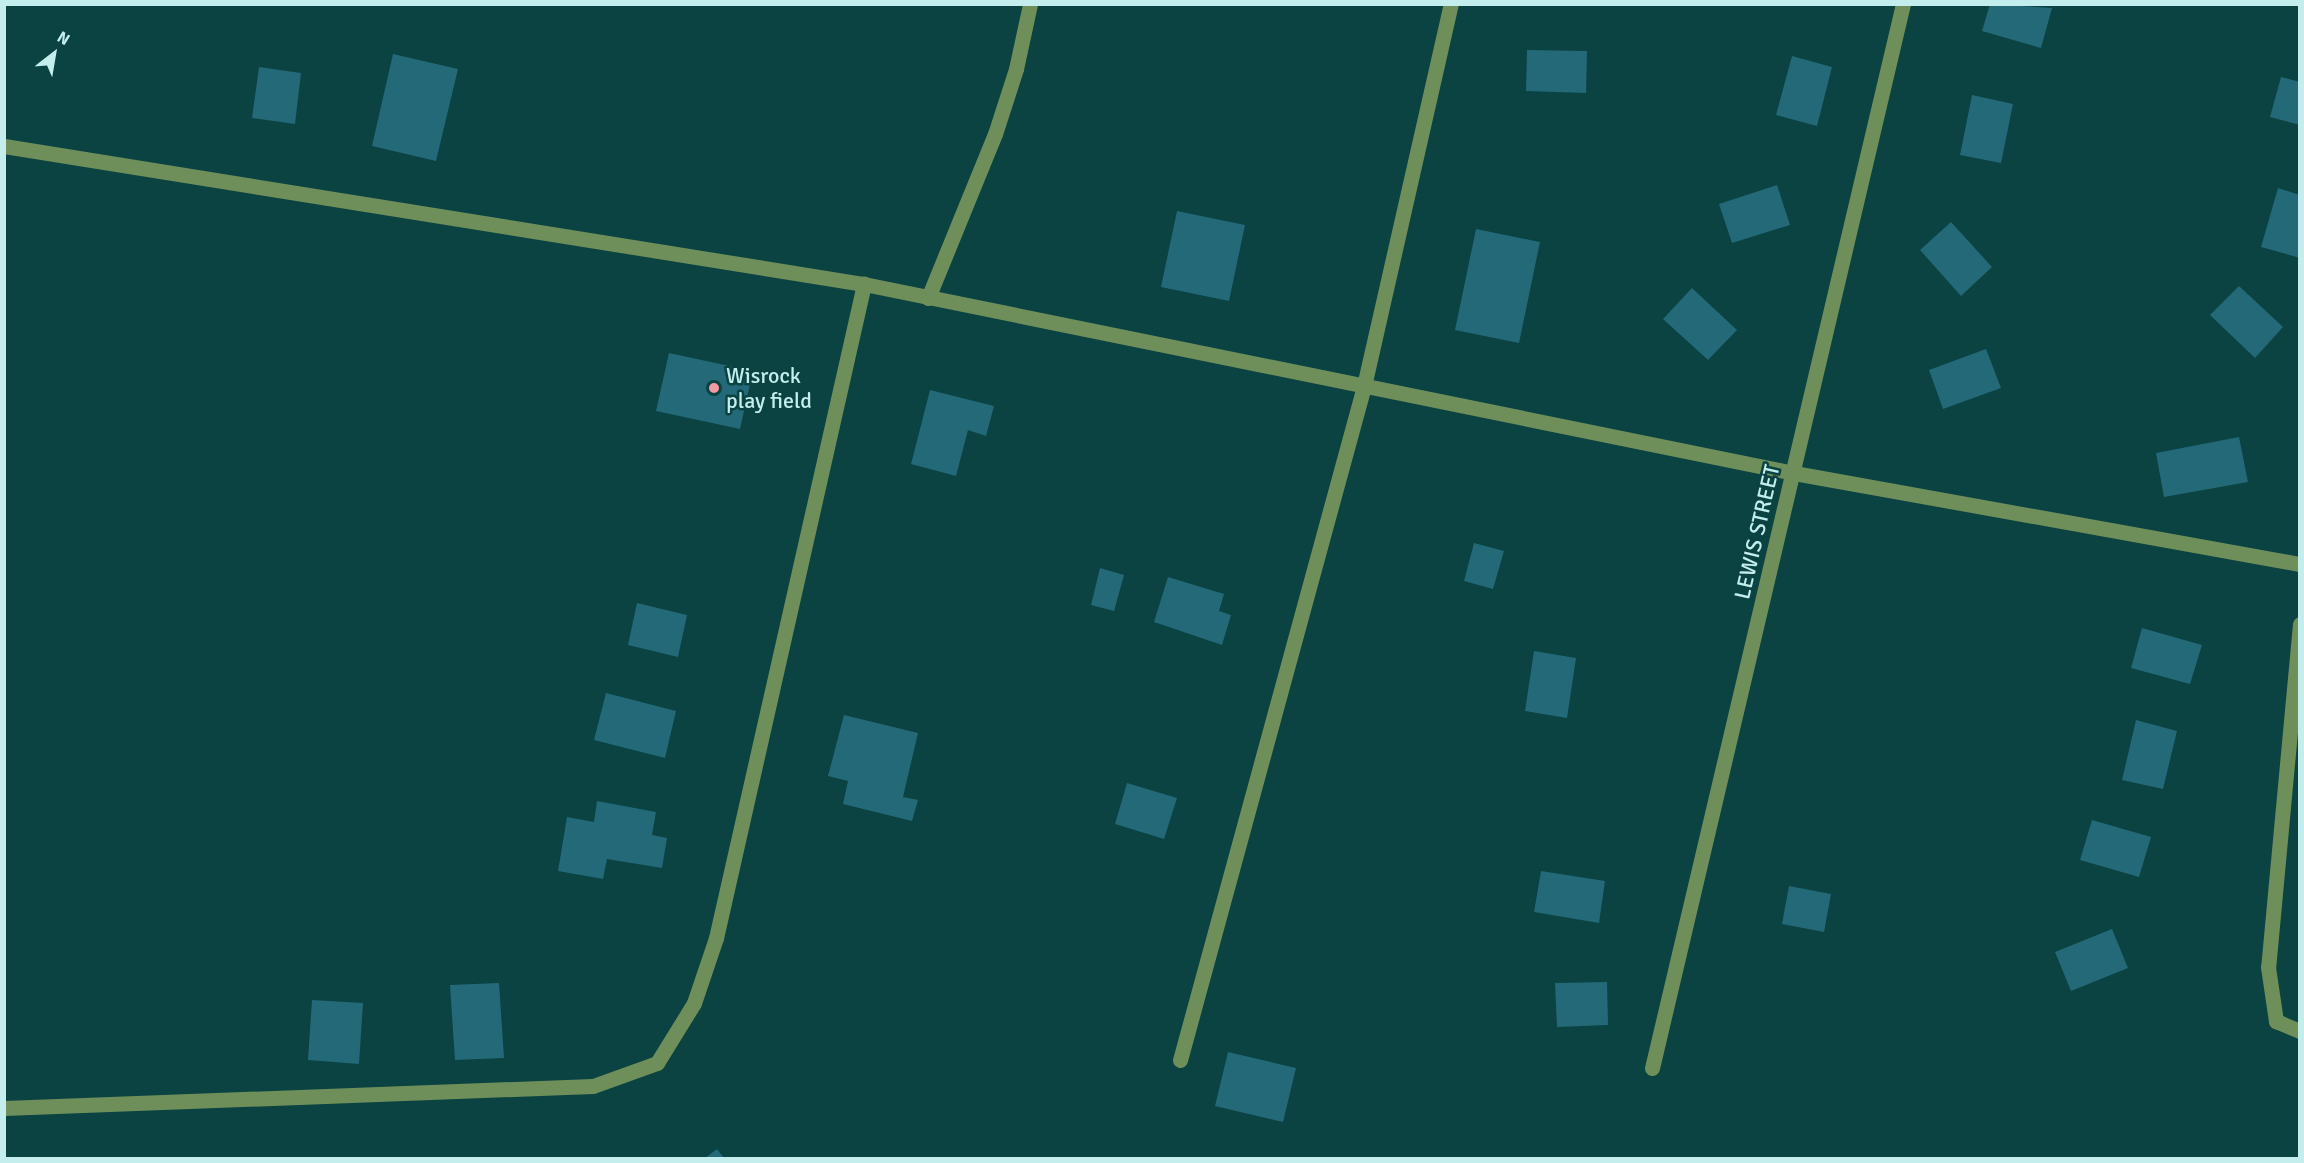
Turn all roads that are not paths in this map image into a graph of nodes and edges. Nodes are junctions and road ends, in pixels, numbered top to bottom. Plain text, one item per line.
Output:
1 (1030, 4) edge
2 (1452, 4) edge
3 (1903, 4) edge
4 (4, 146) edge
5 (864, 284) junction
6 (928, 298) junction
7 (1364, 386) junction
8 (1794, 473) junction
9 (2300, 564) edge
10 (2300, 624) edge
11 (2300, 1031) edge
12 (1180, 1060) dead end
13 (1652, 1068) dead end
14 (4, 1108) edge

1 - 6 street
2 - 7 street
3 - 8 street, LEWIS STREET
4 - 5 street
5 - 6 street
5 - 14 street
6 - 7 street
7 - 8 street
7 - 12 street
8 - 9 street
8 - 13 street, LEWIS STREET
10 - 11 street

